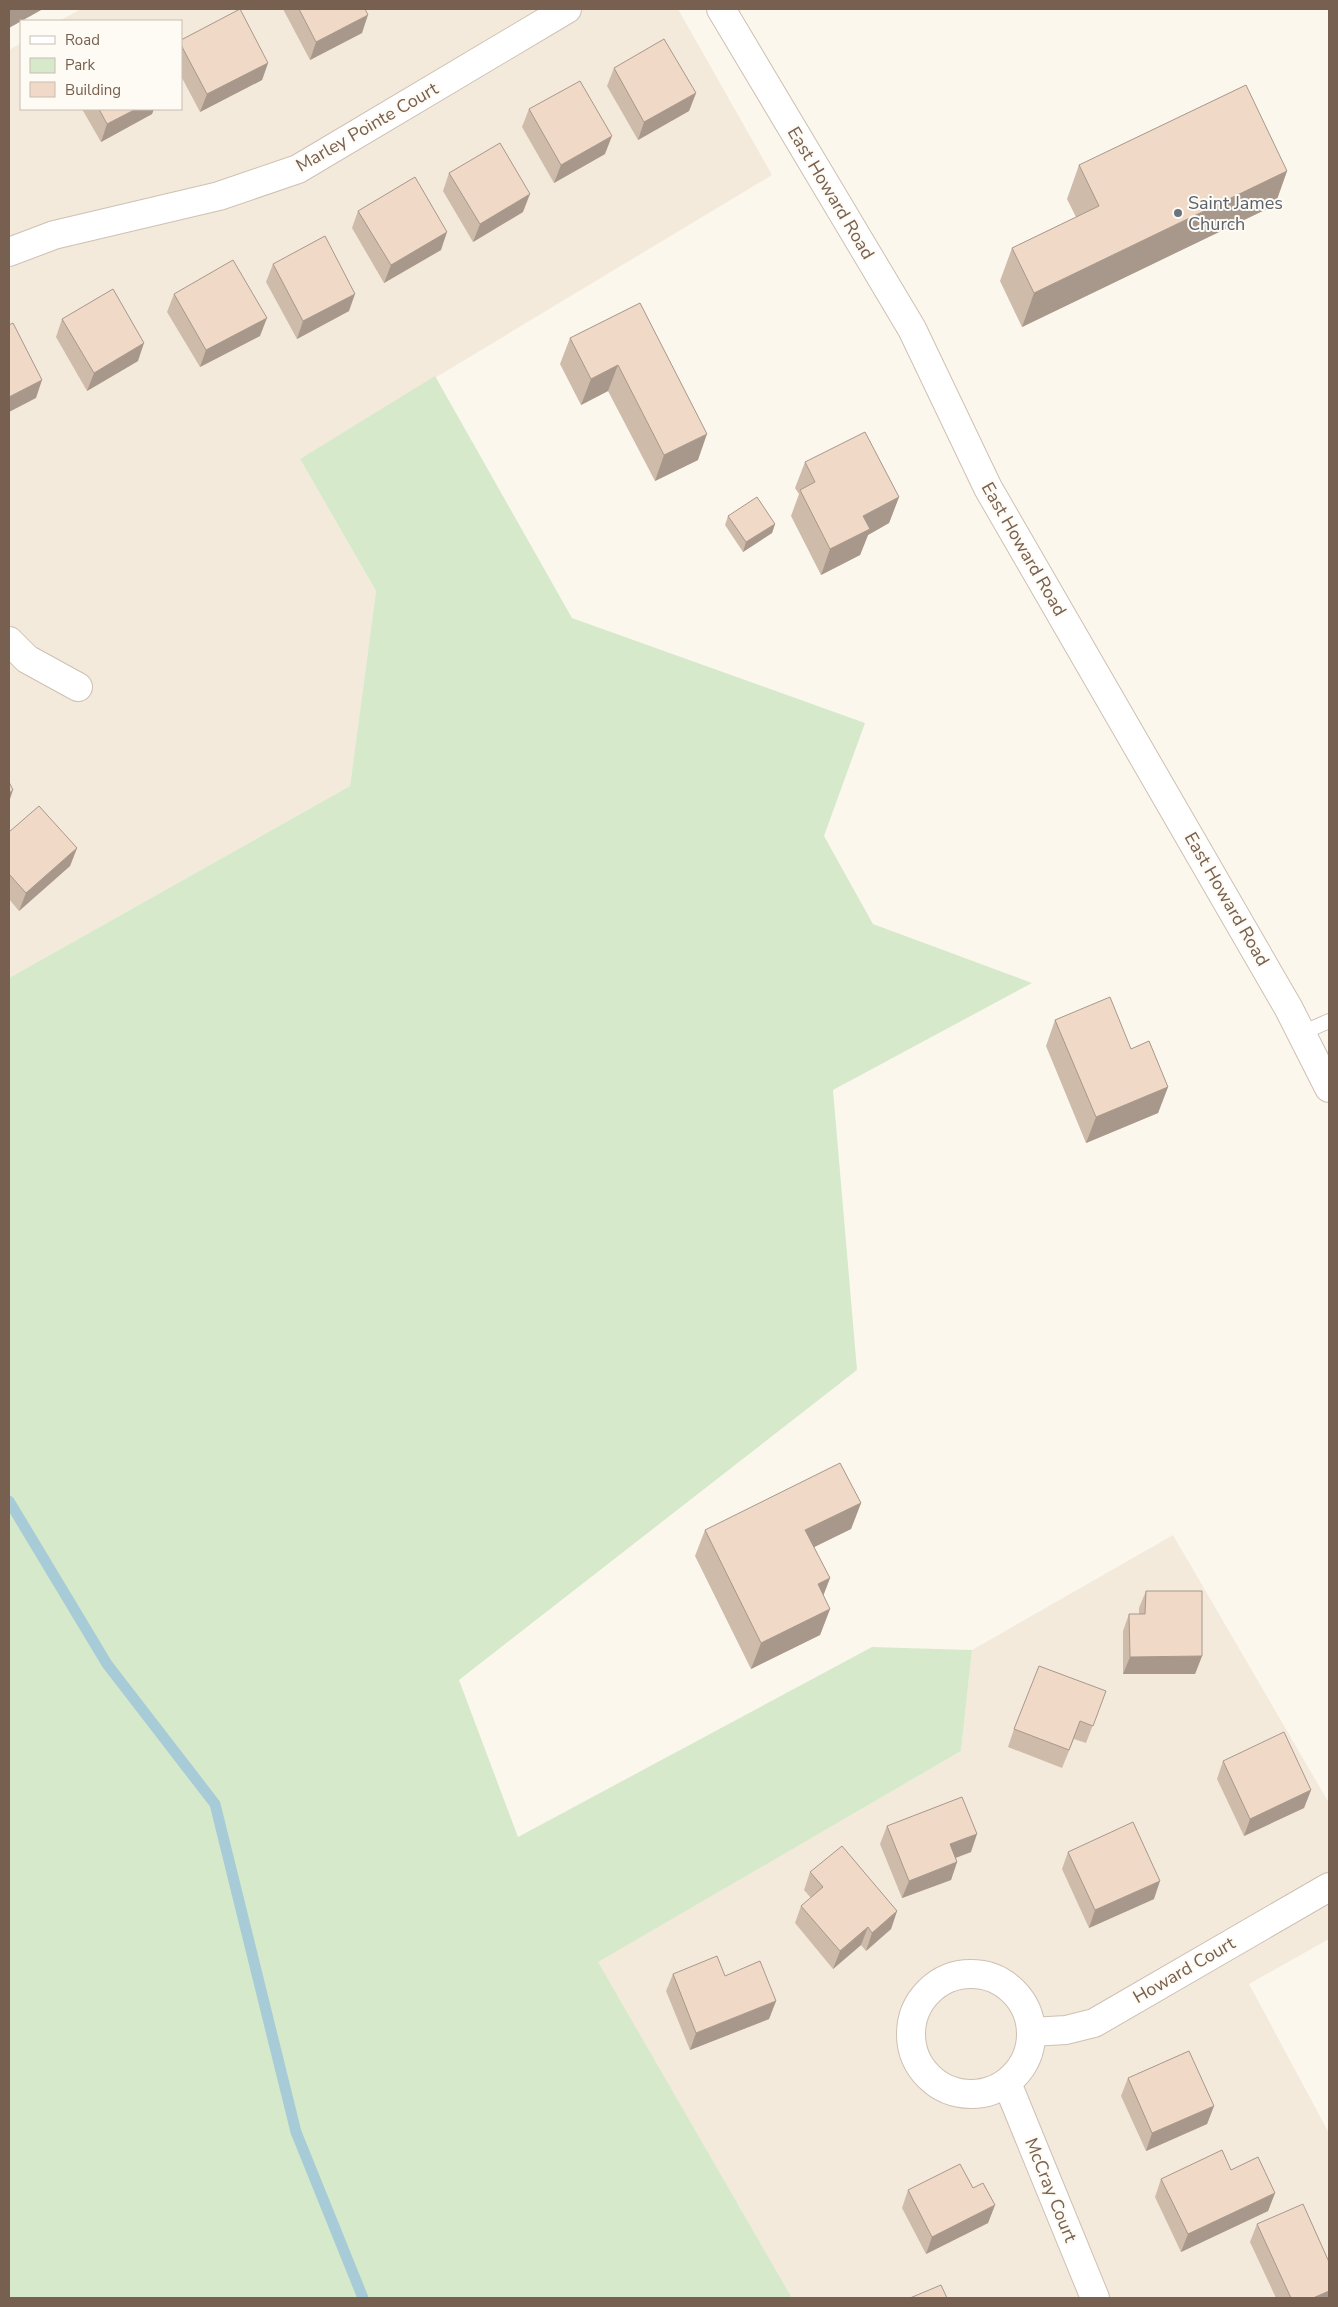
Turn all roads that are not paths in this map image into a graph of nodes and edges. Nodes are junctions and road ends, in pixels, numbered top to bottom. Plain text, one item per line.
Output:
1 (568, 9) edge
2 (721, 9) edge
3 (9, 252) edge
4 (9, 640) edge
5 (78, 687) dead end
6 (1329, 1021) edge
7 (1302, 1033) junction
8 (1329, 1088) edge
9 (1329, 1887) edge
10 (1032, 2032) junction
11 (1007, 2083) junction
12 (1095, 2298) edge
13 (1116, 2298) edge

1 - 3 street, Marley Pointe Court
2 - 7 street, East Howard Road
4 - 5 street
6 - 7 lane
7 - 8 street, East Howard Road
9 - 10 street, Howard Court
10 - 11 street
10 - 11 street
11 - 12 street, McCray Court
12 - 13 street, McCray Court

